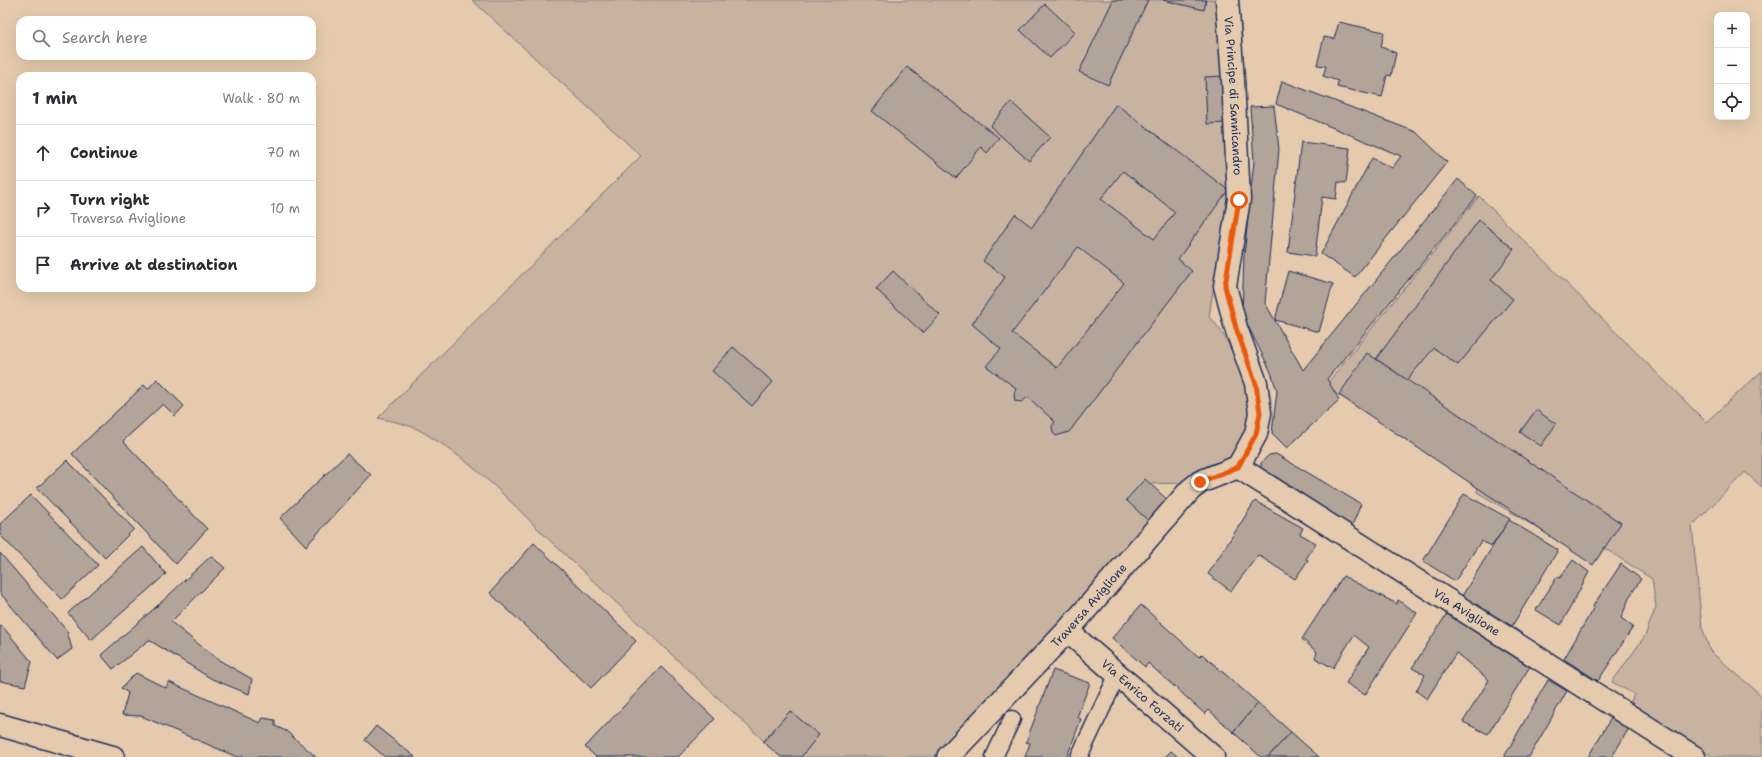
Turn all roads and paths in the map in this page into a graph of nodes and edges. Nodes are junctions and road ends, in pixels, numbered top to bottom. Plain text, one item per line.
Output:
1 (1227, 0) edge
2 (1238, 467) junction
3 (1072, 635) dead end
4 (1118, 674) junction
5 (1012, 719) dead end
6 (0, 724) edge
7 (113, 757) edge
8 (948, 757) edge
9 (994, 757) edge
10 (1079, 757) edge
11 (1213, 757) edge
12 (1694, 757) edge

1 - 2 street, Via Principe di Sannicandro
2 - 8 street, Traversa Aviglione
2 - 12 street, Via Aviglione
3 - 4 street, Via Enrico Forzati
4 - 10 lane
4 - 11 street, Via Enrico Forzati
5 - 9 lane
6 - 7 street

